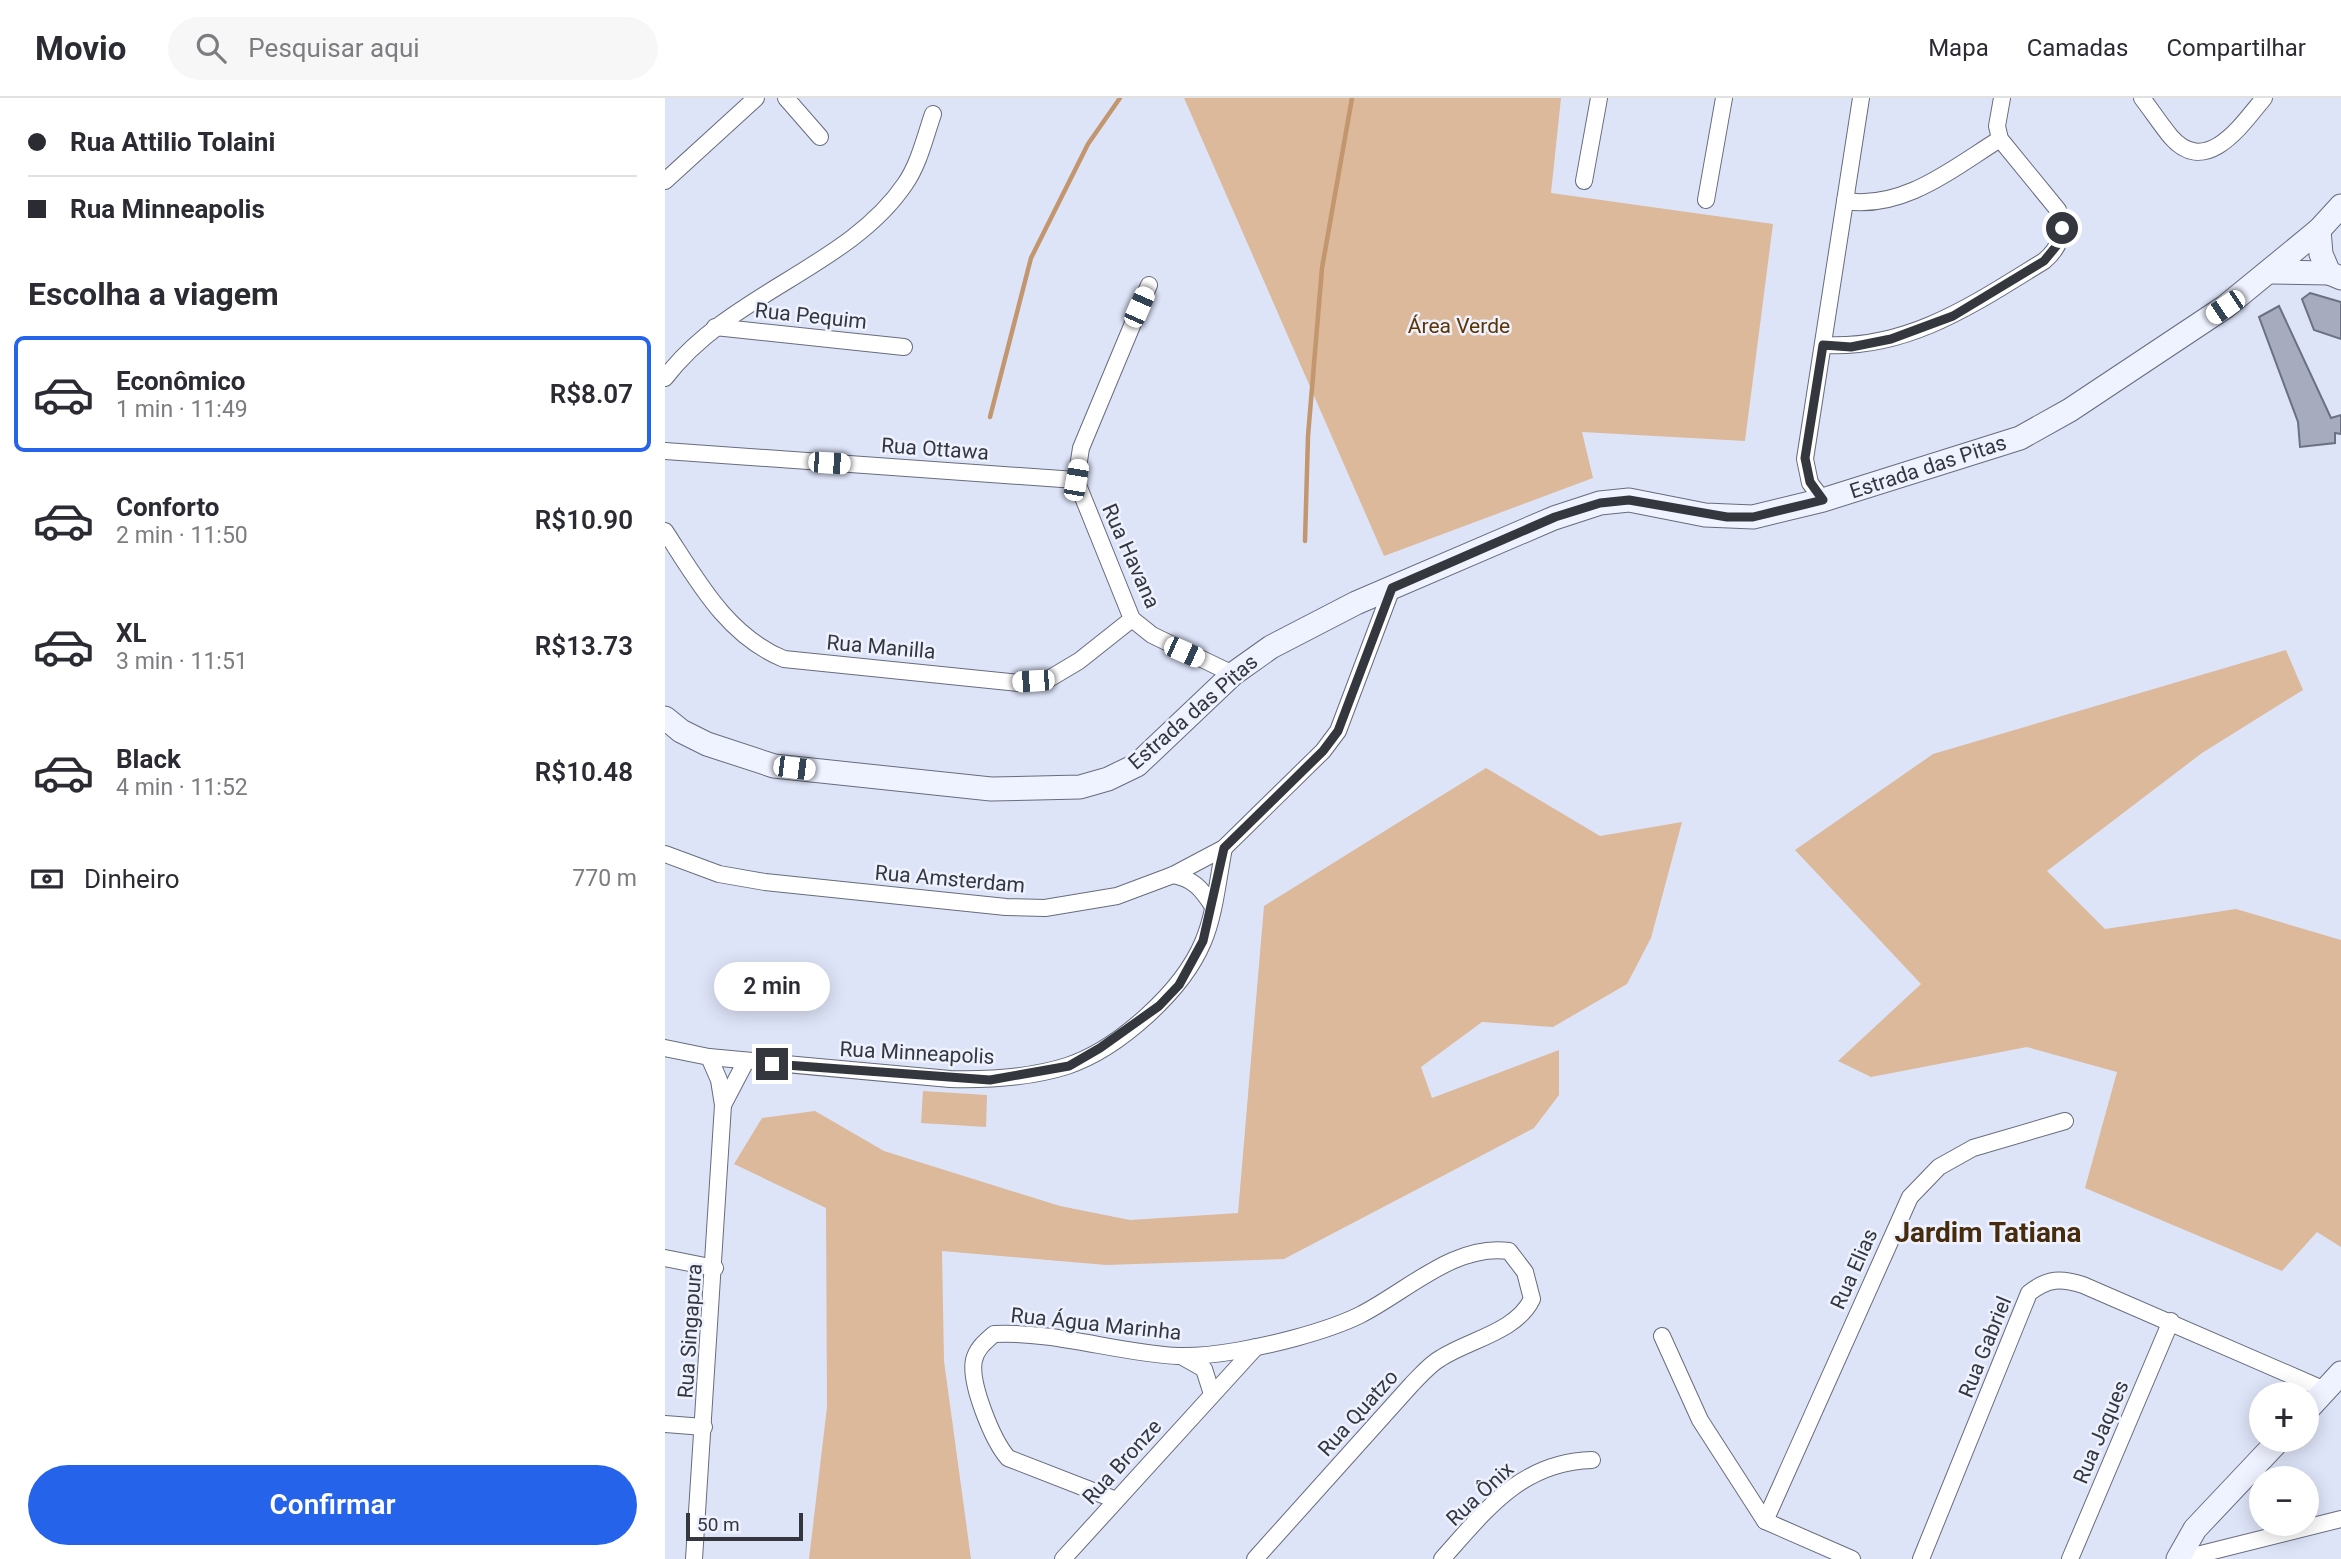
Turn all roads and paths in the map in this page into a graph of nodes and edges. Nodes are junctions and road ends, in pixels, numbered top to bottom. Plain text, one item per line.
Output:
1 (756, 98) edge
2 (786, 98) edge
3 (1599, 98) edge
4 (1724, 98) edge
5 (1861, 98) edge
6 (2002, 98) edge
7 (2142, 98) edge
8 (2265, 98) edge
9 (933, 114) dead end
10 (820, 136) dead end
11 (2000, 139) junction
12 (665, 181) edge
13 (1584, 181) dead end
14 (1706, 200) dead end
15 (1845, 201) junction
16 (2341, 206) edge
17 (2319, 230) junction
18 (2271, 272) junction
19 (2335, 276) edge
20 (1149, 285) dead end
21 (715, 327) junction
22 (1823, 345) junction
23 (904, 347) dead end
24 (665, 378) edge
25 (665, 451) edge
26 (1076, 480) junction
27 (1823, 500) junction
28 (665, 531) edge
29 (1392, 588) junction
30 (1132, 619) junction
31 (1233, 674) junction
32 (665, 718) edge
33 (1224, 848) junction
34 (665, 854) edge
35 (1173, 874) junction
36 (1212, 905) junction
37 (665, 1048) edge
38 (709, 1058) junction
39 (747, 1061) junction
40 (723, 1105) junction
41 (2066, 1121) dead end
42 (665, 1258) edge
43 (715, 1268) junction
44 (2171, 1321) junction
45 (1513, 1322) joint
46 (1662, 1336) dead end
47 (1257, 1347) junction
48 (1180, 1356) junction
49 (2341, 1373) edge
50 (2325, 1390) junction
51 (1212, 1394) junction
52 (2319, 1397) edge
53 (665, 1424) edge
54 (705, 1427) junction
55 (2268, 1452) edge
56 (1592, 1460) dead end
57 (1116, 1500) junction
58 (2341, 1519) edge
59 (1765, 1521) junction
60 (694, 1559) edge
61 (1063, 1559) edge
62 (1255, 1559) edge
63 (1442, 1559) edge
64 (1852, 1559) edge
65 (1921, 1559) edge
66 (2070, 1559) edge
67 (2179, 1559) edge

1 - 12 street
2 - 10 street
3 - 13 street
4 - 14 street
5 - 15 street
6 - 11 street
7 - 8 street
9 - 21 street
11 - 15 street
11 - 22 street
15 - 22 street
16 - 17 main road, Estrada das Pitas
17 - 18 main road, Estrada das Pitas
17 - 19 main road
18 - 19 main road
18 - 27 main road, Estrada das Pitas
20 - 26 street
21 - 23 street, Rua Pequim
21 - 24 street
22 - 27 street
25 - 26 street, Rua Ottawa
26 - 30 street, Rua Havana
27 - 29 main road, Estrada das Pitas
28 - 30 street, Rua Manilla
29 - 31 main road, Estrada das Pitas
29 - 33 street, Rua Amsterdam
30 - 31 street, Rua Havana
31 - 32 main road, Estrada das Pitas
33 - 35 street, Rua Amsterdam
33 - 36 street, Rua Minneapolis
34 - 35 street, Rua Amsterdam
35 - 36 street
36 - 39 street, Rua Minneapolis
37 - 38 street, Rua Minneapolis
38 - 39 street, Rua Minneapolis
38 - 40 street, Rua Singapura
39 - 40 street, Rua Singapura
40 - 43 street, Rua Singapura
41 - 59 street, Rua Elias
42 - 43 street
43 - 54 street, Rua Singapura
44 - 50 street, Rua Gabriel
44 - 65 street, Rua Gabriel
44 - 66 street, Rua Jaques
45 - 47 street, Rua Água Marinha
45 - 62 street, Rua Quatzo
46 - 59 street
47 - 48 street, Rua Água Marinha
47 - 51 street, Rua Bronze
48 - 51 street
48 - 57 street, Rua Água Marinha
49 - 50 main road
50 - 52 main road
51 - 57 street, Rua Bronze
53 - 54 street
54 - 60 street, Rua Singapura
55 - 67 main road
56 - 63 street, Rua Ônix
57 - 61 street, Rua Bronze
58 - 67 street
59 - 64 street

